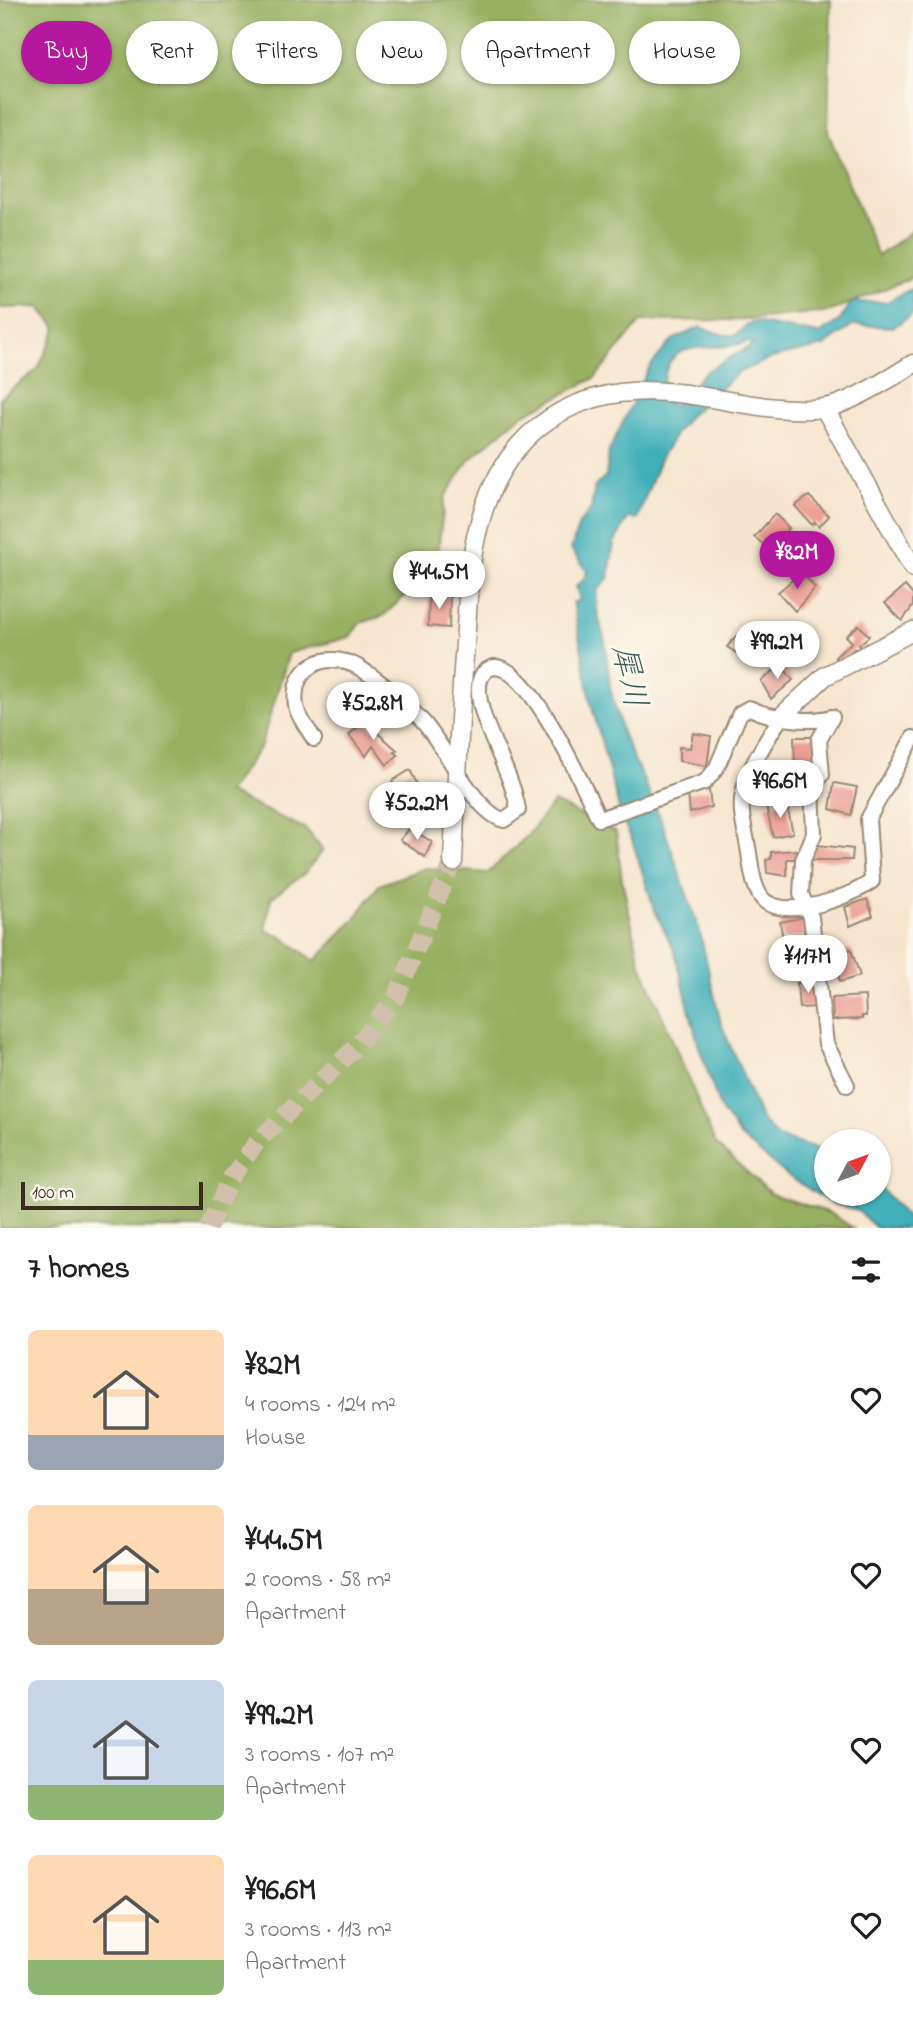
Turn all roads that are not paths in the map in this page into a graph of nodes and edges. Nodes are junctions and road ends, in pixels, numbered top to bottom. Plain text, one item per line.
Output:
1 (913, 364) edge
2 (825, 409) junction
3 (913, 568) edge
4 (913, 631) edge
5 (781, 717) junction
6 (913, 738) edge
7 (314, 739) dead end
8 (458, 769) junction
9 (453, 862) tunnel mouth
10 (807, 907) junction
11 (847, 1085) dead end

1 - 2 street
2 - 3 street
2 - 8 street
4 - 5 street
5 - 8 street
5 - 10 street
5 - 10 street
6 - 10 street
7 - 8 street
8 - 9 street
10 - 11 street

